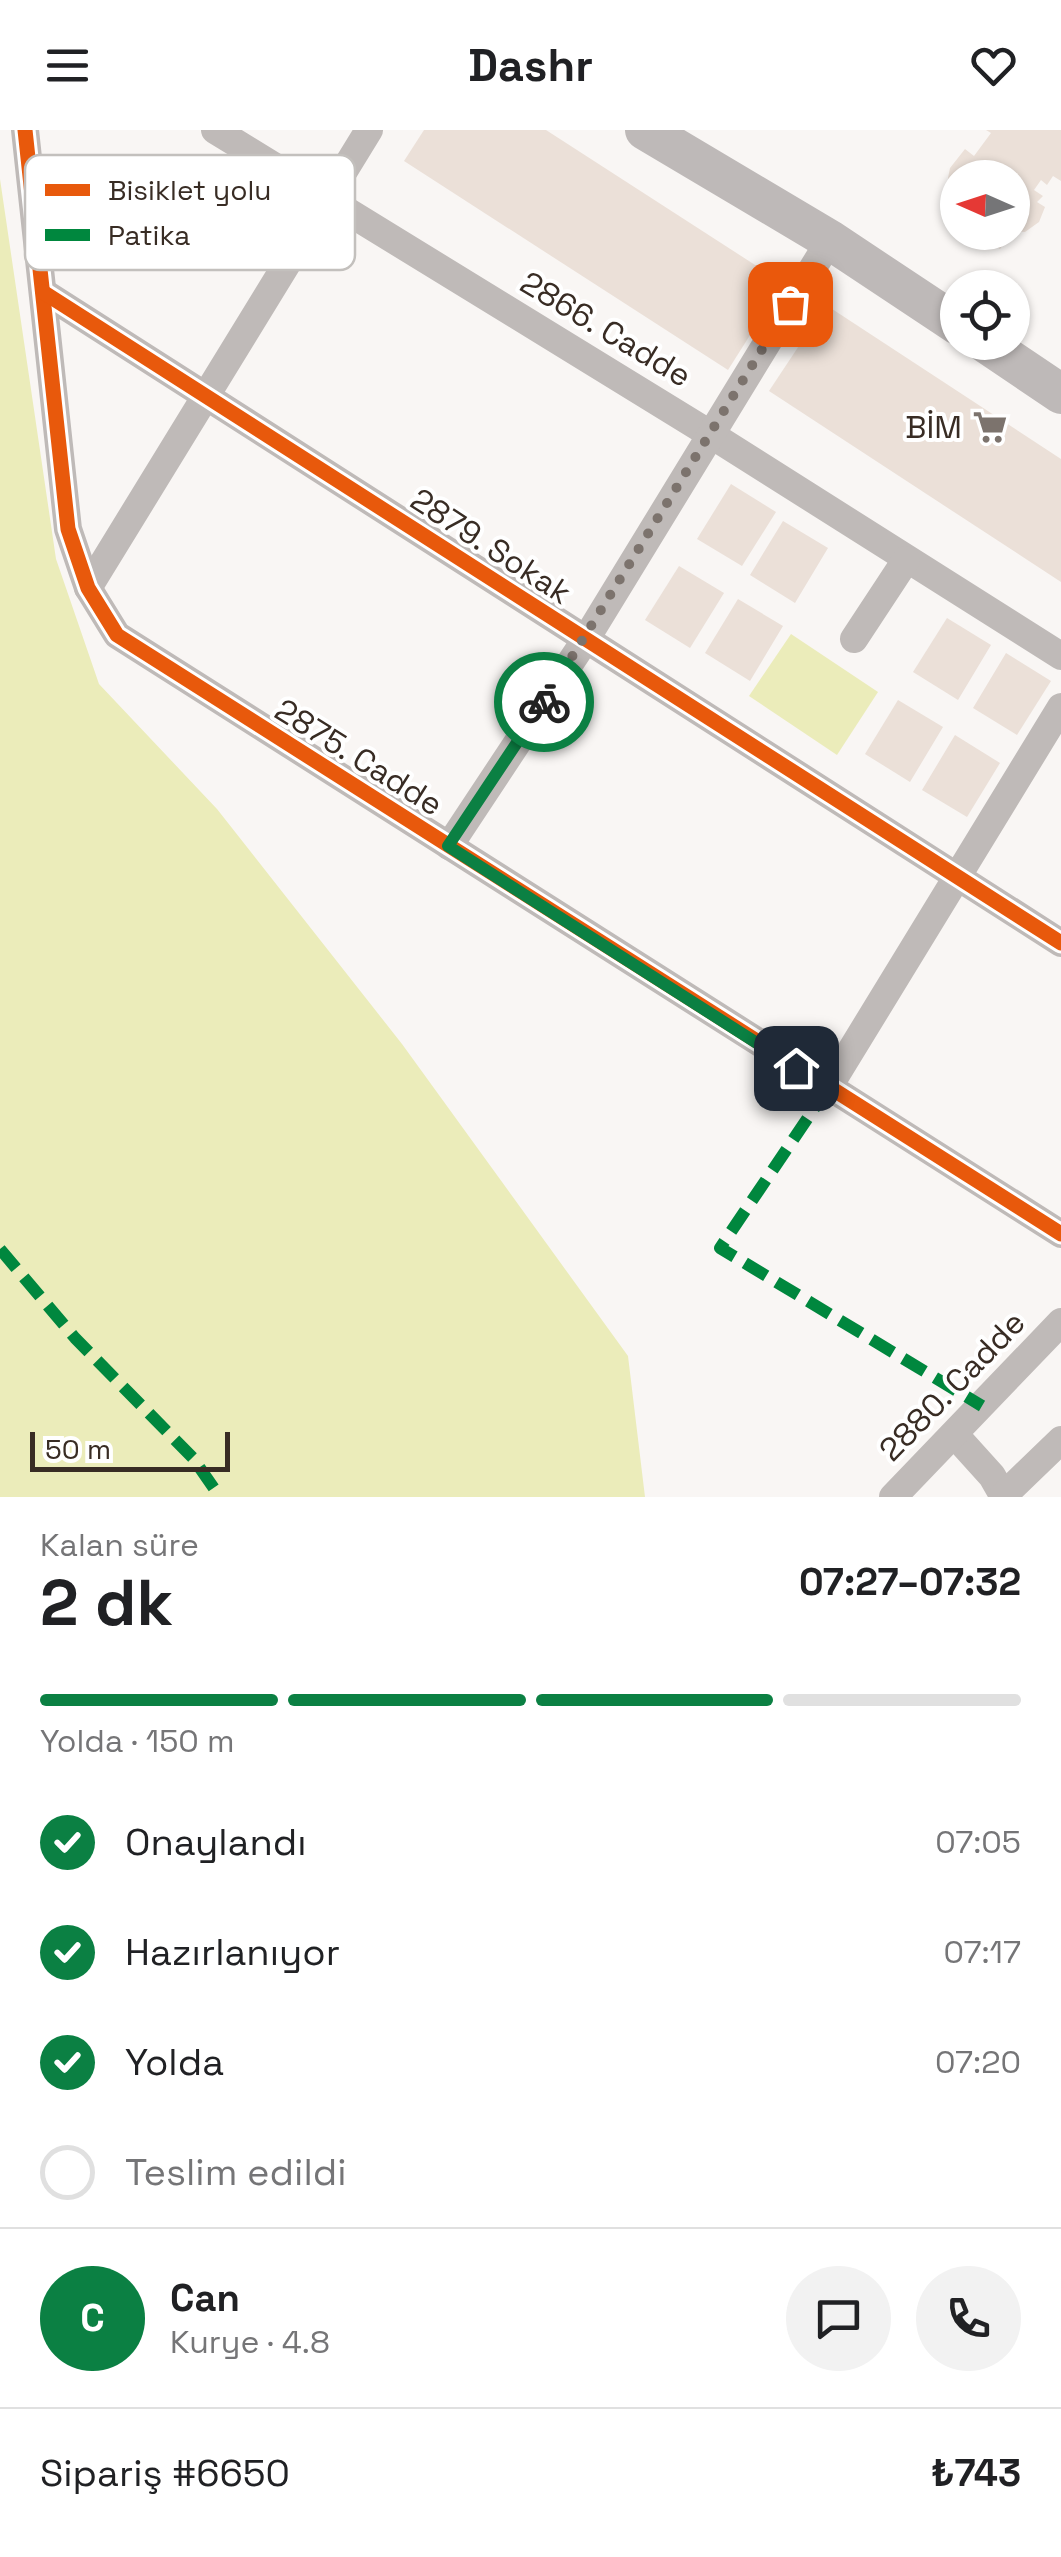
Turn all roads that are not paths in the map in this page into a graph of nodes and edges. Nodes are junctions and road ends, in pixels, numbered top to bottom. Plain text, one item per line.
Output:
1 (26, 130) edge
2 (215, 130) edge
3 (368, 130) edge
4 (645, 130) edge
5 (29, 155) edge
6 (255, 155) edge
7 (353, 155) edge
8 (355, 218) edge
9 (830, 240) junction
10 (41, 270) edge
11 (283, 270) edge
12 (43, 292) junction
13 (940, 313) edge
14 (1011, 360) edge
15 (1061, 394) edge
16 (206, 396) junction
17 (710, 434) junction
18 (906, 560) junction
19 (88, 588) junction
20 (586, 639) junction
21 (854, 639) dead end
22 (1061, 656) edge
23 (1061, 708) edge
24 (448, 846) junction
25 (959, 878) junction
26 (1061, 943) edge
27 (828, 1088) junction
28 (1061, 1234) edge
29 (1061, 1322) edge
30 (955, 1435) junction
31 (1061, 1440) edge
32 (893, 1497) edge
33 (1003, 1497) edge

1 - 5 street, 2875. Cadde
2 - 6 street, 2866. Cadde
3 - 7 street
4 - 9 street
8 - 17 street, 2866. Cadde
9 - 13 street
9 - 17 street
10 - 12 street, 2875. Cadde
11 - 16 street
12 - 16 street, 2879. Sokak
12 - 19 street, 2875. Cadde
14 - 15 street
16 - 19 street
16 - 20 street, 2879. Sokak
17 - 18 street, 2866. Cadde
17 - 20 street
18 - 21 street
18 - 22 street, 2866. Cadde
19 - 24 street, 2875. Cadde
20 - 24 street
20 - 25 street, 2879. Sokak
23 - 25 street
24 - 27 street, 2875. Cadde
25 - 26 street, 2879. Sokak
25 - 27 street
27 - 28 street, 2875. Cadde
29 - 30 street, 2880. Cadde
30 - 32 street, 2880. Cadde
30 - 33 street
31 - 33 street

